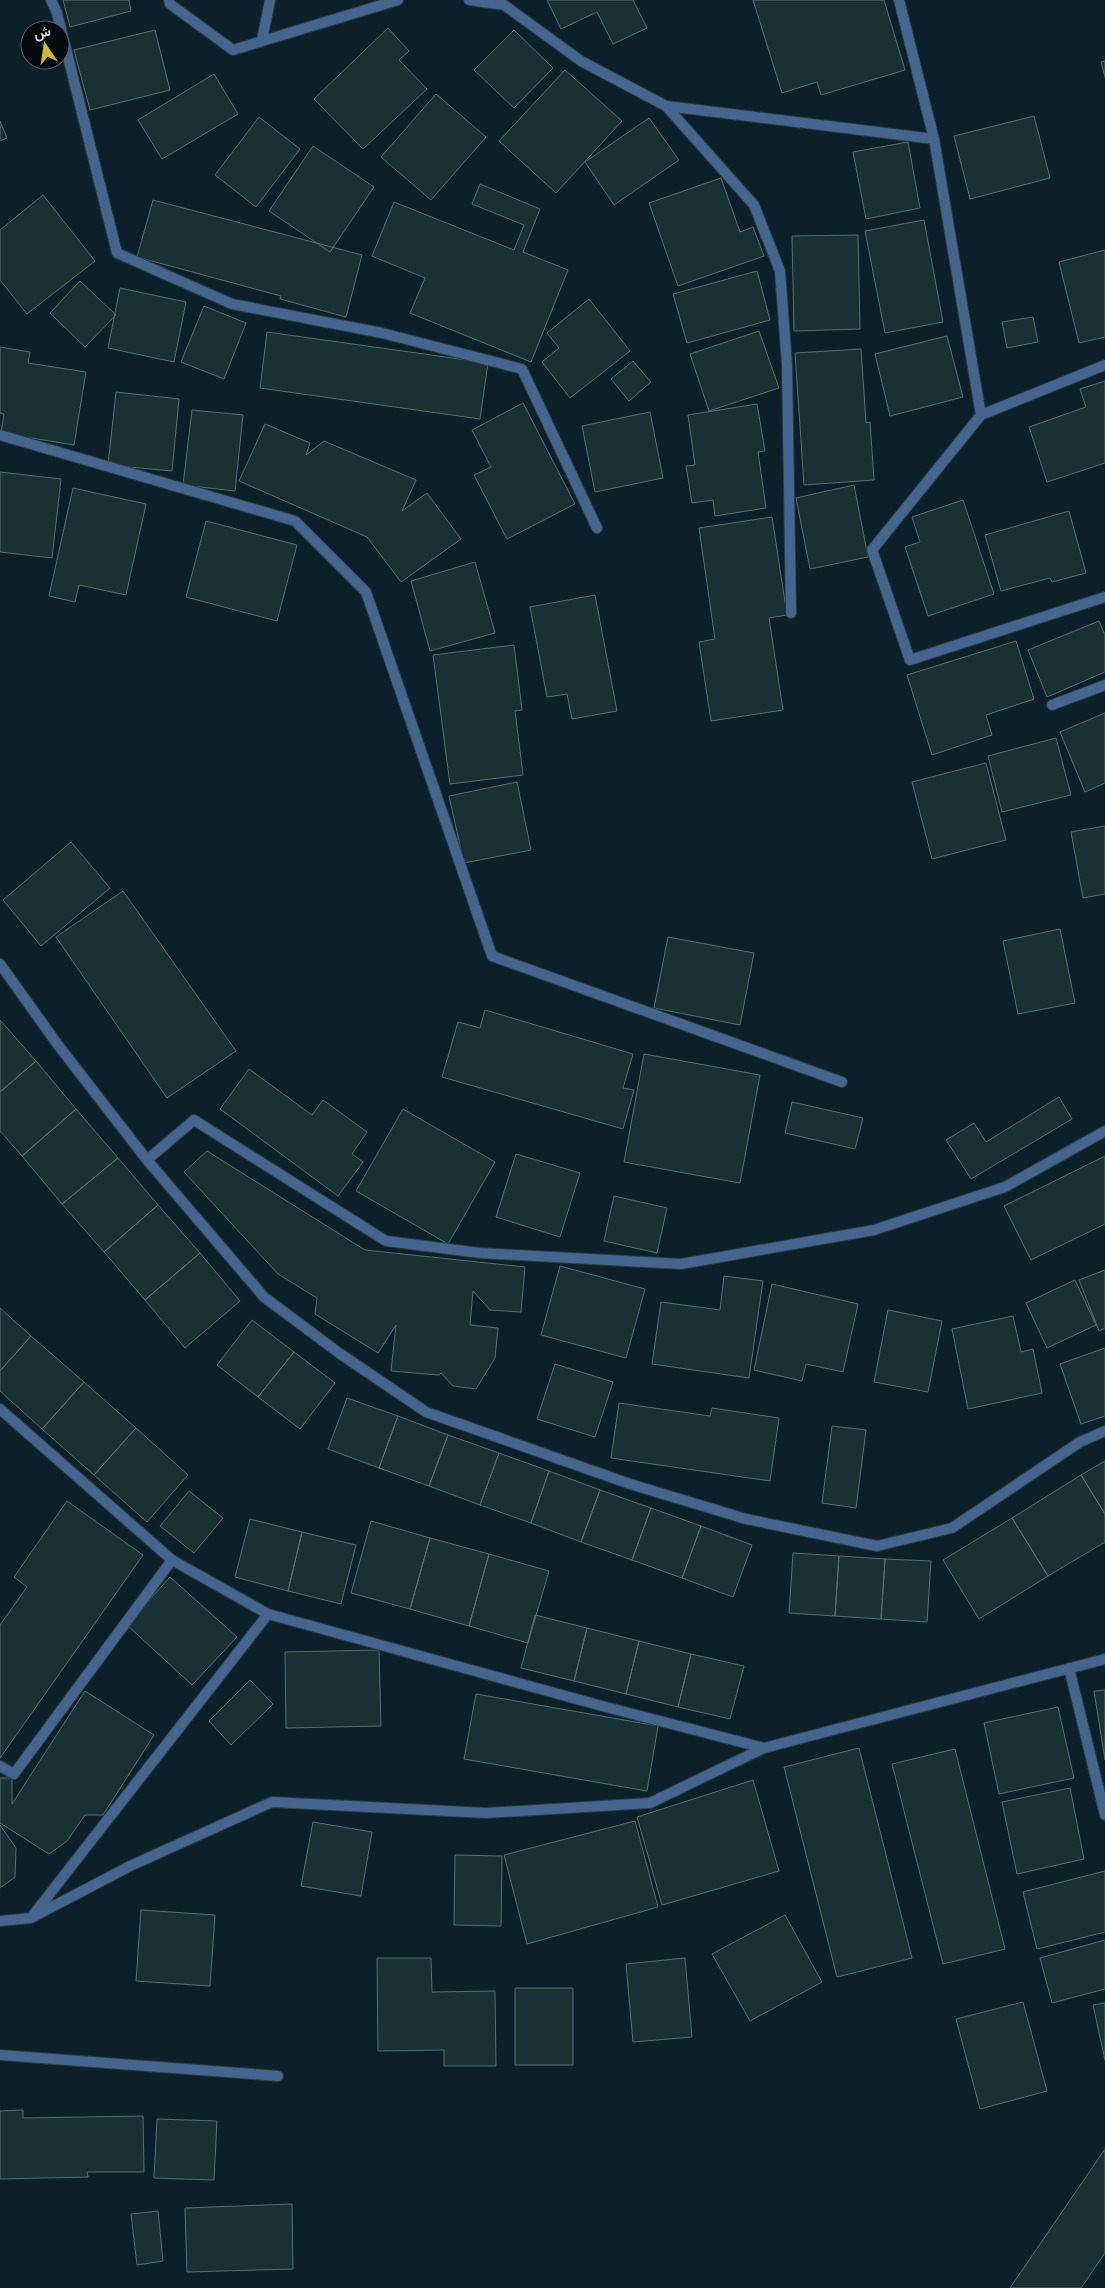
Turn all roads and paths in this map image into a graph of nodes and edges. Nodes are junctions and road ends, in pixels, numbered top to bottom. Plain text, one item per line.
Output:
1 (51, 0) edge
2 (169, 0) edge
3 (270, 0) edge
4 (398, 0) edge
5 (469, 0) edge
6 (899, 0) edge
7 (262, 40) junction
8 (666, 106) junction
9 (934, 139) junction
10 (1105, 365) edge
11 (981, 415) junction
12 (0, 435) edge
13 (597, 528) dead end
14 (1105, 597) edge
15 (792, 613) dead end
16 (1105, 685) edge
17 (1052, 705) dead end
18 (0, 964) edge
19 (842, 1082) dead end
20 (1105, 1131) edge
21 (147, 1160) junction
22 (0, 1409) edge
23 (1105, 1431) edge
24 (172, 1560) junction
25 (268, 1614) junction
26 (1105, 1659) edge
27 (1070, 1668) junction
28 (764, 1748) junction
29 (0, 1766) edge
30 (1105, 1816) edge
31 (31, 1918) junction
32 (0, 1921) edge
33 (0, 2055) edge
34 (278, 2076) dead end

1 - 13 street
2 - 7 street
3 - 7 street
4 - 7 street
5 - 8 street
6 - 9 street
8 - 9 street
8 - 15 street
9 - 11 street
10 - 11 street
11 - 14 street
12 - 19 street
16 - 17 street
18 - 21 street
20 - 21 street
21 - 23 street
22 - 24 street
24 - 25 street
24 - 29 street
25 - 28 street
25 - 31 street
26 - 27 street
27 - 28 street
27 - 30 street
28 - 31 street
31 - 32 street
33 - 34 street

